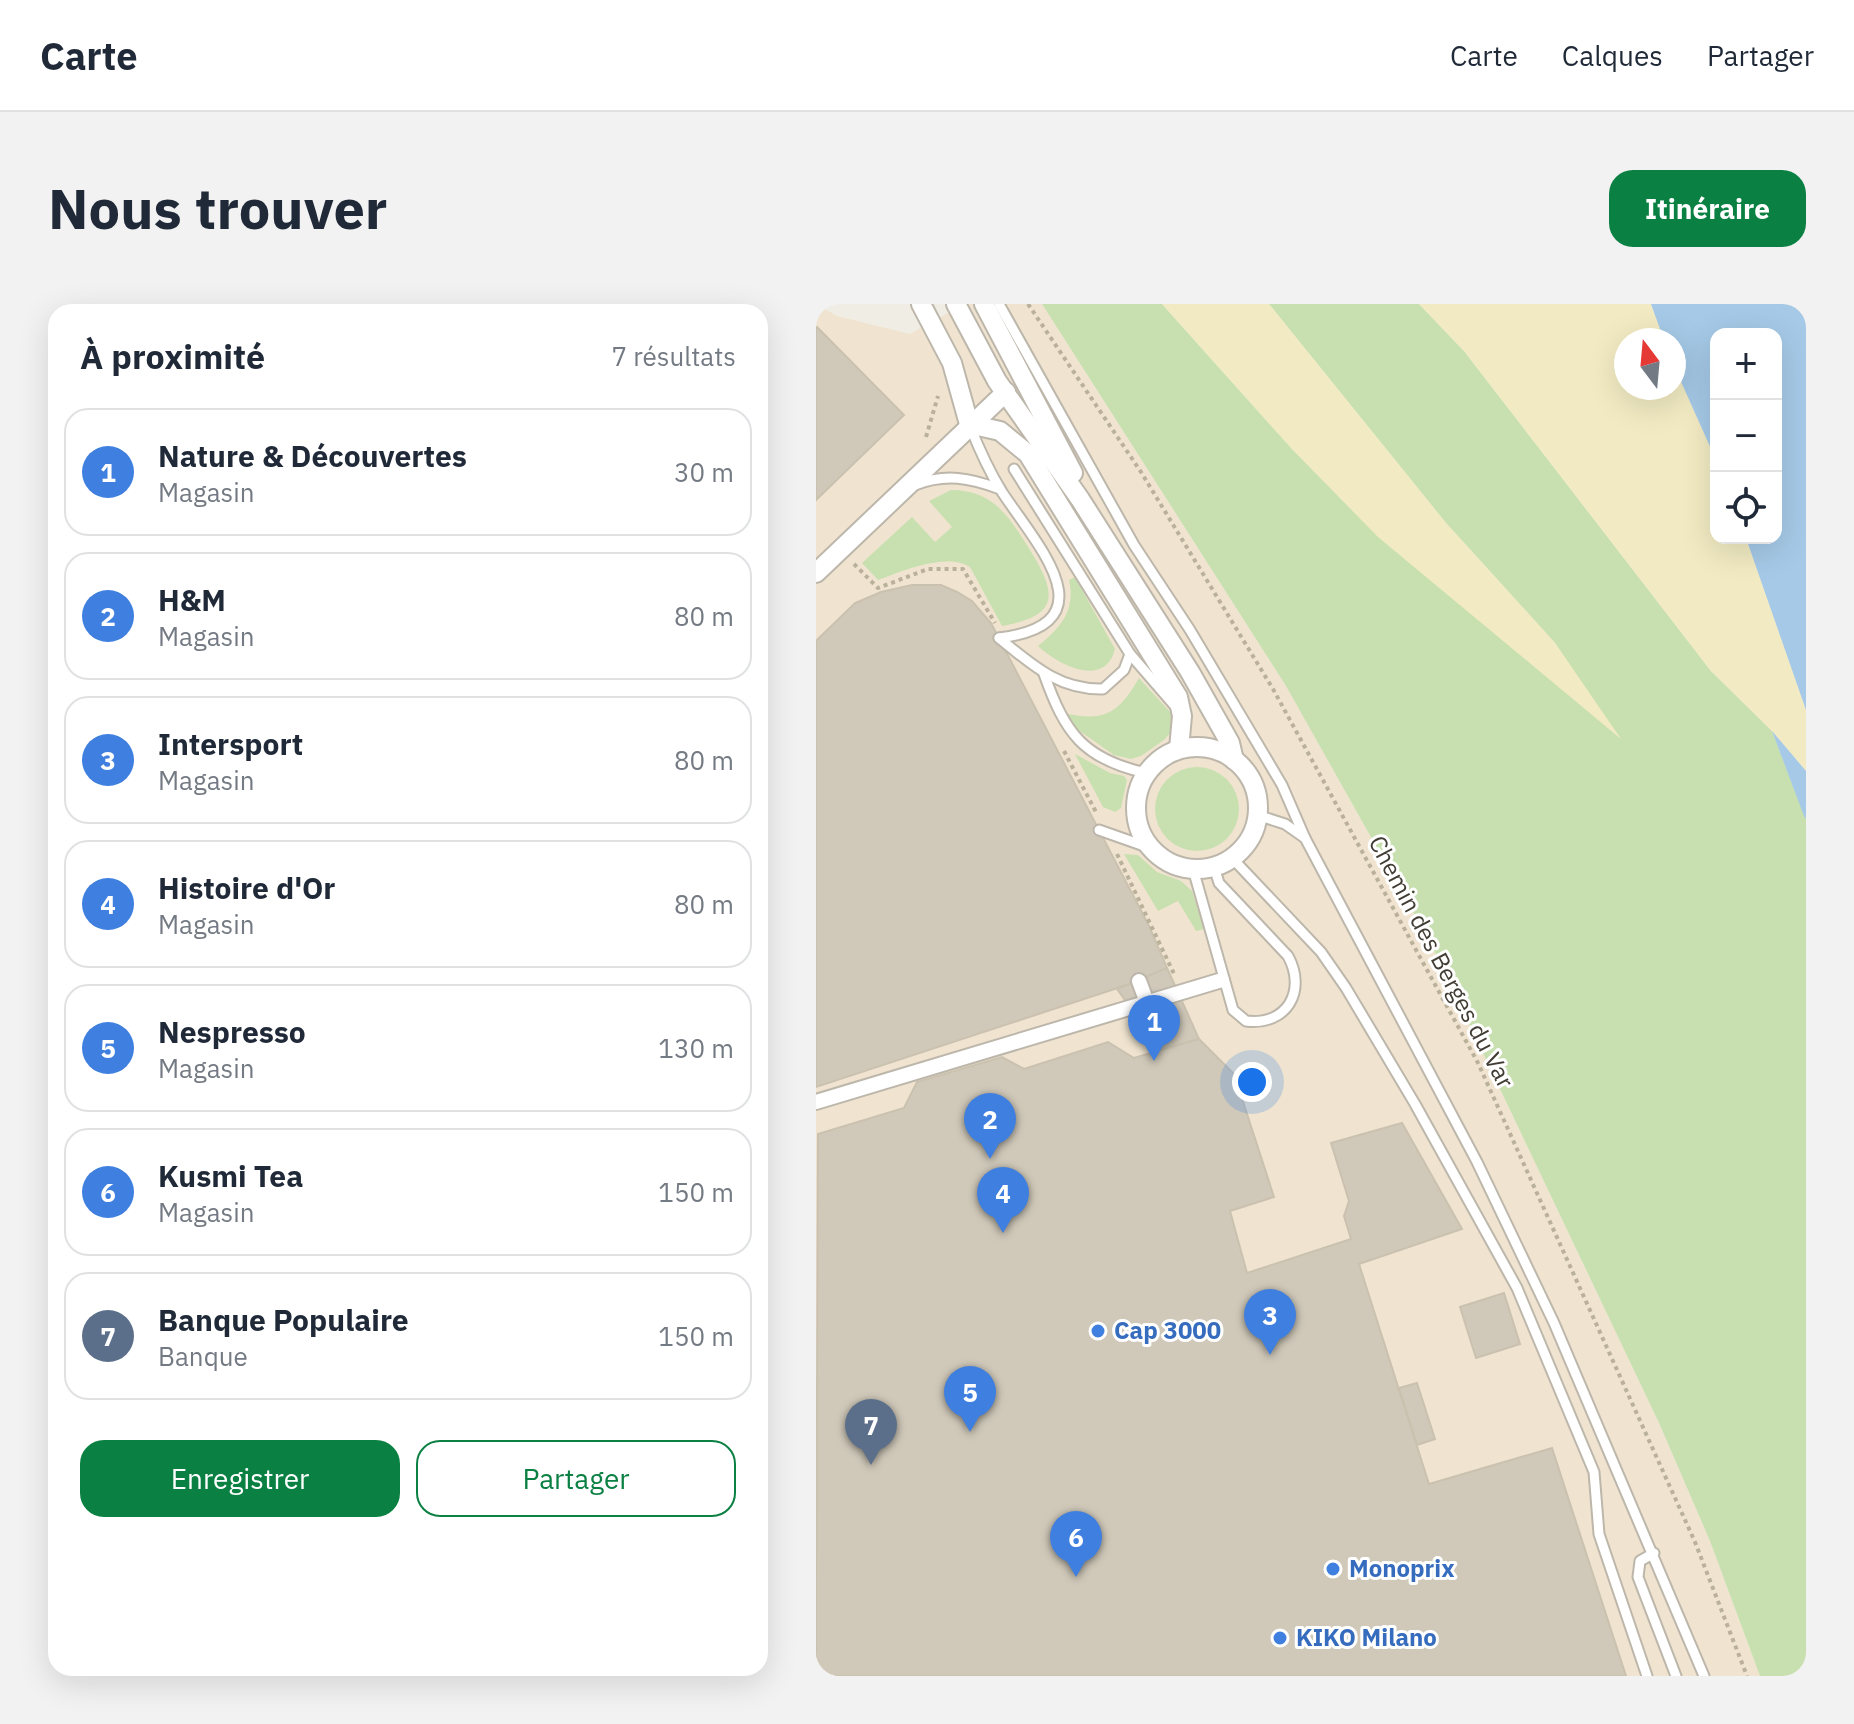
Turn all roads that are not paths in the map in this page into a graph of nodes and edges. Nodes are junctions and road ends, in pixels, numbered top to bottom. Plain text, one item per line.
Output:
1 (921, 304) edge
2 (956, 304) edge
3 (984, 304) edge
4 (999, 304) edge
5 (1006, 392) junction
6 (969, 424) junction
7 (1014, 469) dead end
8 (907, 488) junction
9 (1000, 489) junction
10 (1080, 499) junction
11 (816, 573) edge
12 (1130, 654) junction
13 (1044, 674) junction
14 (1182, 716) junction
15 (1179, 749) junction
16 (1234, 760) junction
17 (1146, 773) junction
18 (1257, 815) junction
19 (1102, 831) road end
20 (1305, 838) junction
21 (1150, 848) junction
22 (1232, 858) junction
23 (1214, 867) junction
24 (1193, 869) junction
25 (1222, 980) junction
26 (1139, 981) dead end
27 (1146, 1000) junction
28 (1155, 1024) dead end
29 (816, 1102) edge
30 (1654, 1553) junction
31 (1647, 1676) edge
32 (1676, 1676) edge
33 (1704, 1676) edge

1 - 6 street
2 - 5 street
3 - 10 street
4 - 20 lane
5 - 6 street
5 - 10 street
6 - 8 street
6 - 9 lane
6 - 14 street
7 - 12 lane
8 - 9 lane
8 - 11 street
9 - 13 lane
10 - 16 street
12 - 13 lane
12 - 14 lane
13 - 17 lane
14 - 15 street
15 - 16 street
15 - 17 street
16 - 18 street
17 - 21 street
18 - 20 lane
18 - 22 street
19 - 21 lane
20 - 30 lane
21 - 24 street
22 - 23 street
22 - 31 lane
23 - 24 street
23 - 25 lane
24 - 25 lane
25 - 27 street
26 - 27 street
27 - 28 street
27 - 29 street
30 - 32 lane
30 - 33 lane

